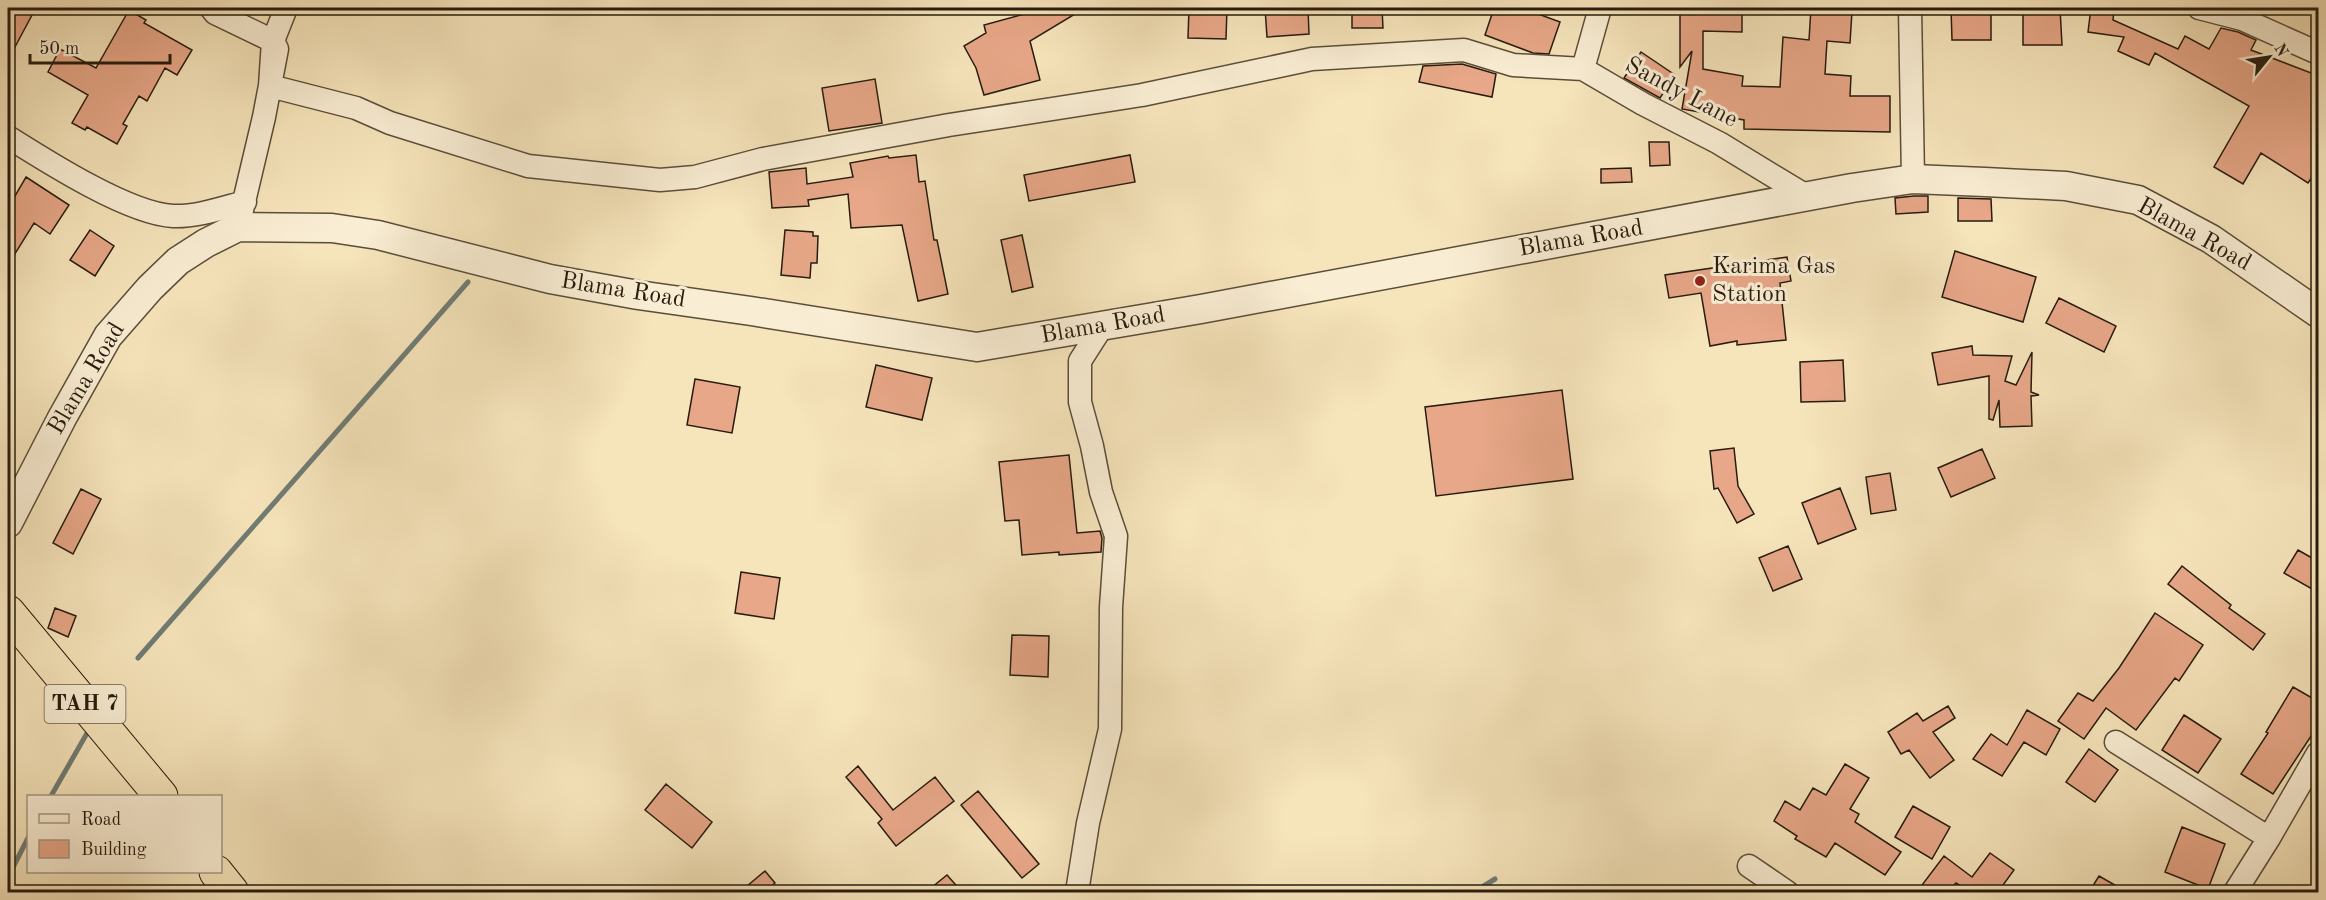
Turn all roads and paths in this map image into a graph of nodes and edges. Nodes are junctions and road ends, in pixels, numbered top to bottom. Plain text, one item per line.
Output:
1 (211, 8) edge
2 (286, 8) edge
3 (1600, 8) edge
4 (1910, 8) edge
5 (2199, 8) edge
6 (273, 41) junction
7 (2319, 53) edge
8 (1583, 69) junction
9 (270, 86) junction
10 (8, 137) edge
11 (1913, 179) junction
12 (1808, 197) junction
13 (242, 214) junction
14 (2319, 313) edge
15 (1103, 325) junction
16 (8, 523) edge
17 (8, 612) edge
18 (2116, 742) dead end
19 (2319, 753) edge
20 (160, 795) edge
21 (2269, 838) junction
22 (1749, 866) dead end
23 (217, 873) edge
24 (232, 892) edge
25 (1077, 892) edge
26 (1787, 892) edge
27 (2235, 892) edge

1 - 6 street
2 - 6 street
3 - 8 street
4 - 11 street
5 - 7 street
6 - 9 street
8 - 9 street
8 - 12 street, Sandy Lane
9 - 13 street
10 - 13 street
11 - 12 street, Blama Road
11 - 14 street, Blama Road
12 - 15 street, Blama Road
13 - 15 street, Blama Road
13 - 16 street, Blama Road
15 - 25 street
17 - 20 highway, TAH 7
18 - 21 street
19 - 21 street
21 - 27 street
22 - 26 street
23 - 24 highway

